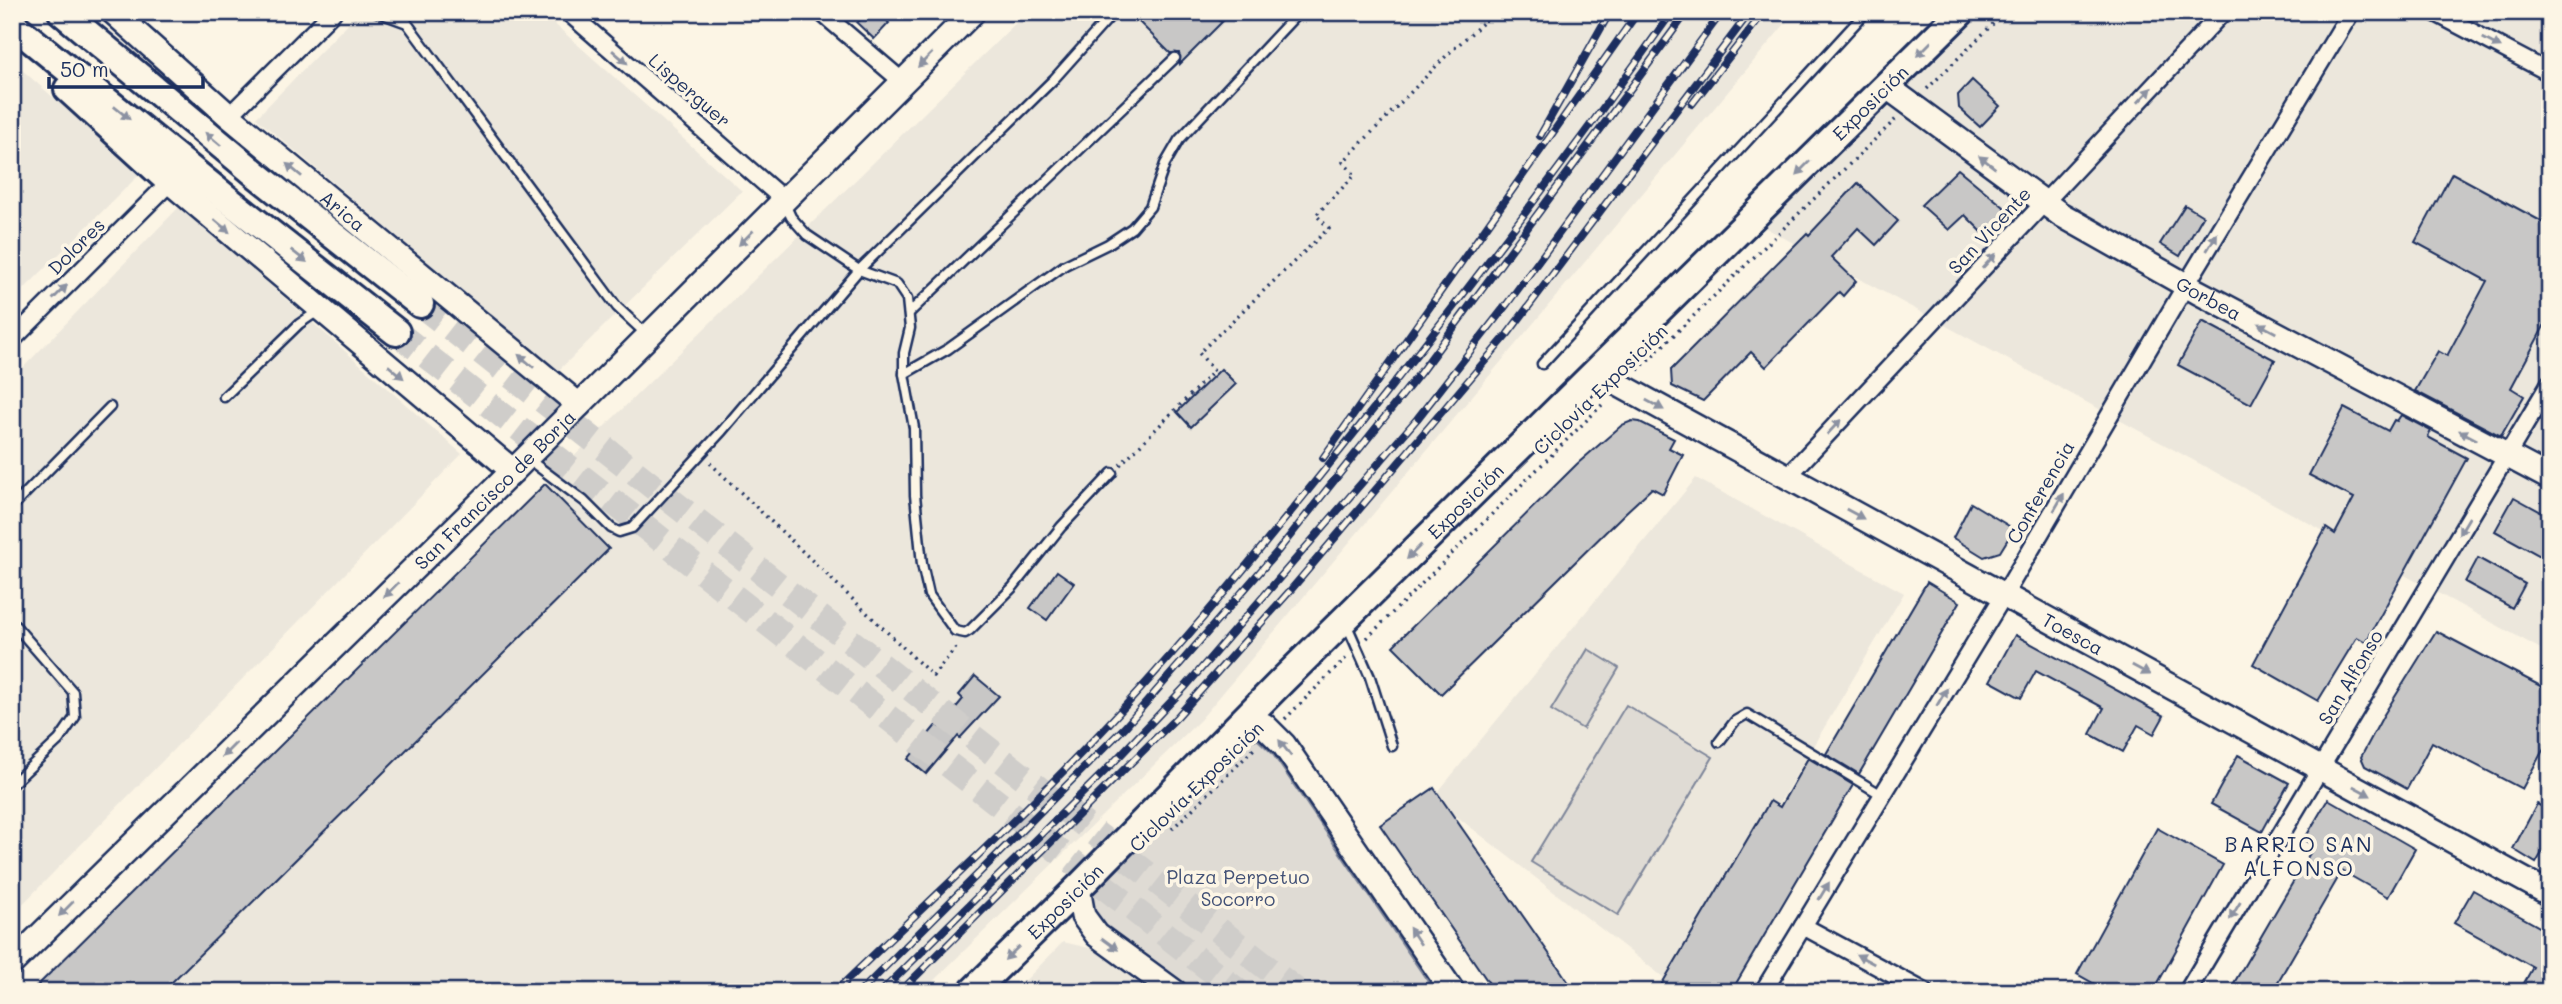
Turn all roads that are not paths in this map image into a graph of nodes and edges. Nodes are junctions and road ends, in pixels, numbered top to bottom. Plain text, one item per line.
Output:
1 (62, 12) edge
2 (113, 12) edge
3 (333, 12) edge
4 (377, 12) edge
5 (403, 12) edge
6 (568, 12) edge
7 (821, 12) edge
8 (973, 12) edge
9 (1114, 12) edge
10 (1299, 12) edge
11 (1866, 12) edge
12 (1961, 12) edge
13 (2223, 12) edge
14 (2351, 12) edge
15 (2434, 12) edge
16 (407, 23) junction
17 (12, 24) edge
18 (12, 33) edge
19 (1175, 58) dead end
20 (2550, 73) edge
21 (903, 82) junction
22 (1886, 86) junction
23 (229, 116) junction
24 (170, 182) junction
25 (784, 200) junction
26 (2043, 203) junction
27 (859, 270) junction
28 (2186, 285) junction
29 (420, 304) tunnel mouth
30 (321, 309) junction
31 (909, 313) junction
32 (396, 332) tunnel mouth
33 (648, 336) junction
34 (12, 340) edge
35 (1542, 365) dead end
36 (1596, 372) junction
37 (904, 374) junction
38 (2550, 383) edge
39 (224, 397) dead end
40 (579, 405) junction
41 (110, 407) dead end
42 (2506, 455) junction
43 (519, 464) junction
44 (1112, 473) road end
45 (1787, 477) junction
46 (2550, 478) edge
47 (12, 507) edge
48 (2004, 595) junction
49 (1345, 620) junction
50 (12, 622) edge
51 (1245, 719) junction
52 (1719, 742) dead end
53 (1392, 746) dead end
54 (2320, 768) junction
55 (12, 784) edge
56 (1882, 794) junction
57 (1078, 888) junction
58 (2550, 894) edge
59 (1802, 926) junction
60 (12, 963) edge
61 (972, 992) edge
62 (1175, 992) edge
63 (1453, 992) edge
64 (1763, 992) edge
65 (1924, 992) edge
66 (2187, 992) edge

29 -> 1 main road, Arica
2 - 23 street, Arica
3 - 23 street
4 - 16 lane
5 - 16 lane
6 -> 25 street, Lisperguer
7 - 21 street
8 -> 21 street, San Francisco de Borja
9 - 27 lane
10 - 37 lane
11 - 35 lane
12 -> 22 main road, Exposición
26 -> 13 street, San Vicente
28 -> 14 street, Conferencia
15 -> 20 street
16 - 33 lane
17 -> 32 main road
18 - 24 main road
19 - 31 lane
21 - 25 street, San Francisco de Borja
26 -> 22 street, Gorbea
22 -> 36 main road, Exposición
40 -> 23 street, Arica
24 -> 30 street
34 -> 24 street, Dolores
25 - 27 lane
25 -> 33 street, San Francisco de Borja
26 - 28 street, Gorbea
45 -> 26 street, San Vicente
27 - 31 lane
27 - 43 lane
42 -> 28 street, Gorbea
48 -> 28 street, Conferencia
30 - 39 lane
30 -> 43 street
31 - 37 lane
33 - 40 street, San Francisco de Borja
36 -> 45 street, Toesca
36 -> 49 main road, Exposición
37 - 44 lane
38 - 42 street, San Alfonso
40 - 43 street, San Francisco de Borja
41 - 47 lane
42 - 46 street, Gorbea
42 -> 54 street, San Alfonso
43 -> 60 street, San Francisco de Borja
45 -> 48 street, Toesca
48 -> 54 street, Toesca
56 -> 48 street, Conferencia
49 - 51 main road, Exposición
49 - 53 lane
50 - 55 lane
51 - 57 main road, Exposición
63 -> 51 street
52 - 56 lane
54 -> 58 street, Toesca
54 -> 66 street, San Alfonso
59 -> 56 street, Conferencia
57 -> 61 main road, Exposición
57 -> 62 street
59 - 64 street, Conferencia
65 -> 59 street

